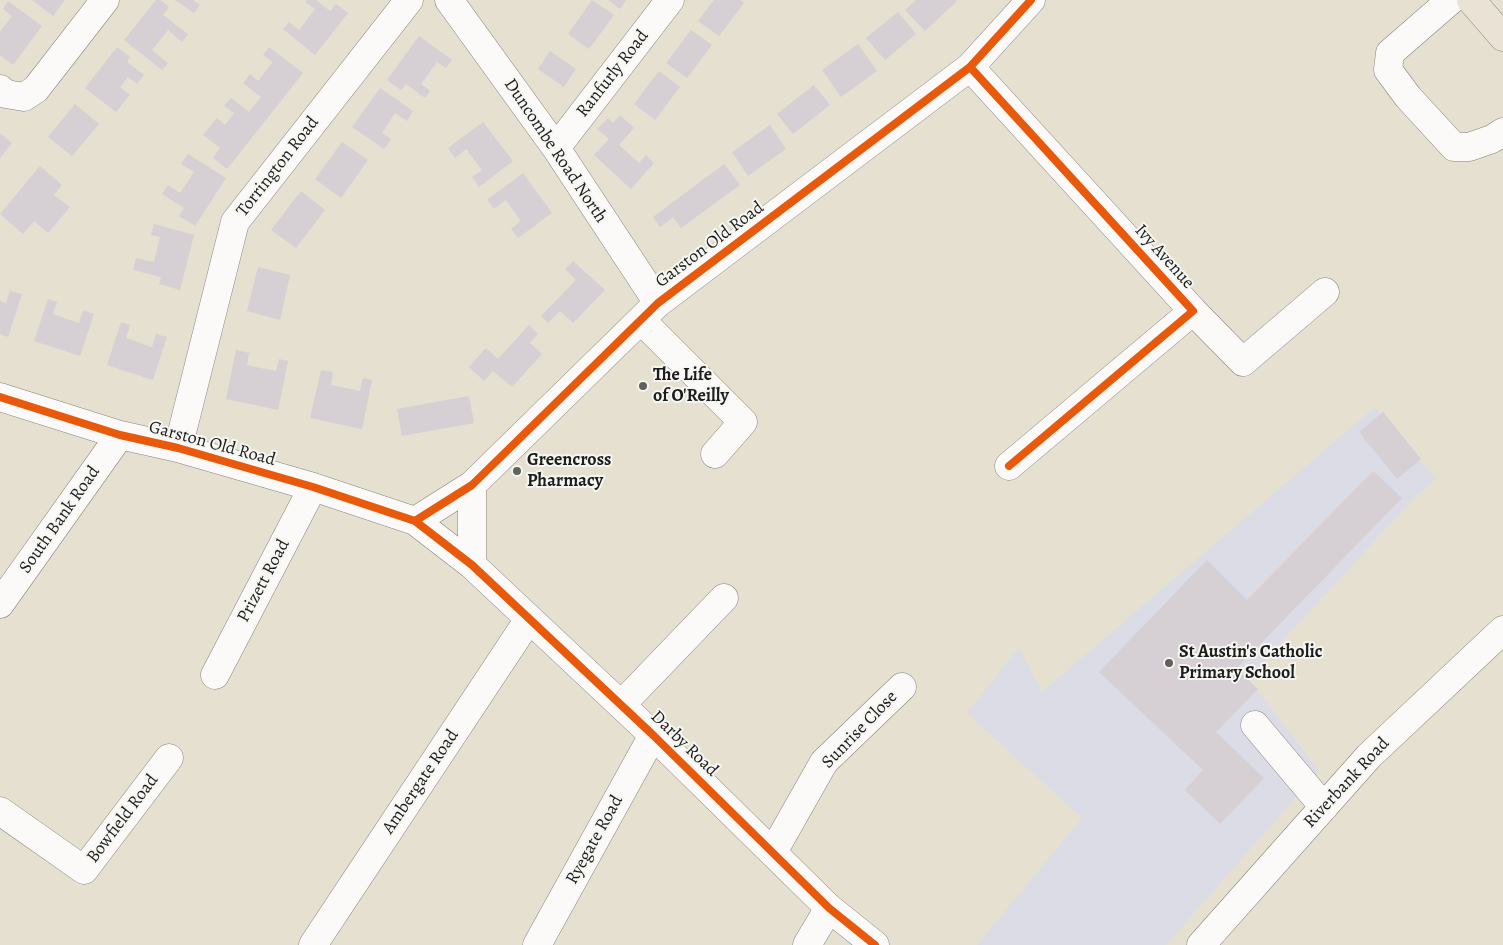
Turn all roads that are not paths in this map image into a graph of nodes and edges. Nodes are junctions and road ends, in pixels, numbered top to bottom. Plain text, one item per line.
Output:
1 (105, 0) edge
2 (409, 0) edge
3 (449, 0) edge
4 (670, 0) edge
5 (1031, 0) edge
6 (1451, 0) edge
7 (1471, 0) edge
8 (1503, 37) edge
9 (970, 67) junction
10 (3, 91) edge
11 (1503, 132) edge
12 (556, 148) junction
13 (1325, 292) dead end
14 (1193, 311) junction
15 (649, 312) junction
16 (0, 397) edge
17 (120, 435) junction
18 (178, 448) junction
19 (715, 454) dead end
20 (1009, 466) dead end
21 (472, 485) junction
22 (313, 487) junction
23 (415, 521) junction
24 (472, 565) junction
25 (724, 598) dead end
26 (0, 604) edge
27 (529, 619) junction
28 (1503, 630) edge
29 (215, 675) dead end
30 (902, 686) dead end
31 (621, 705) junction
32 (1255, 725) dead end
33 (653, 735) junction
34 (169, 758) dead end
35 (1324, 807) junction
36 (0, 812) edge
37 (773, 852) junction
38 (829, 908) junction
39 (313, 945) edge
40 (537, 945) edge
41 (807, 945) edge
42 (875, 945) edge
43 (1201, 945) edge

1 - 10 street
2 - 18 street, Torrington Road
3 - 12 street, Duncombe Road North
4 - 12 street, Ranfurly Road
5 - 9 street, Garston Old Road
6 - 11 street
7 - 8 highway
9 - 14 street, Ivy Avenue
9 - 15 street, Garston Old Road
12 - 15 street, Duncombe Road North
13 - 14 street
14 - 20 street, Ivy Avenue
15 - 19 street, Duncombe Road North
15 - 21 street, Garston Old Road
16 - 17 street, Garston Old Road
17 - 18 street, Garston Old Road
17 - 26 street, South Bank Road
18 - 22 street, Garston Old Road
21 - 23 street, Garston Old Road
21 - 24 street
22 - 23 street, Garston Old Road
22 - 29 street, Prizett Road
23 - 24 street, Garston Old Road
24 - 27 street, Darby Road
25 - 31 street
27 - 31 street, Darby Road
27 - 39 street, Ambergate Road
28 - 35 street, Riverbank Road
30 - 37 street, Sunrise Close
31 - 33 street, Darby Road
32 - 35 street
33 - 37 street, Darby Road
33 - 40 street, Ryegate Road
34 - 36 street, Bowfield Road
35 - 43 street, Riverbank Road
37 - 38 street, Darby Road
38 - 41 street
38 - 42 street, Darby Road

